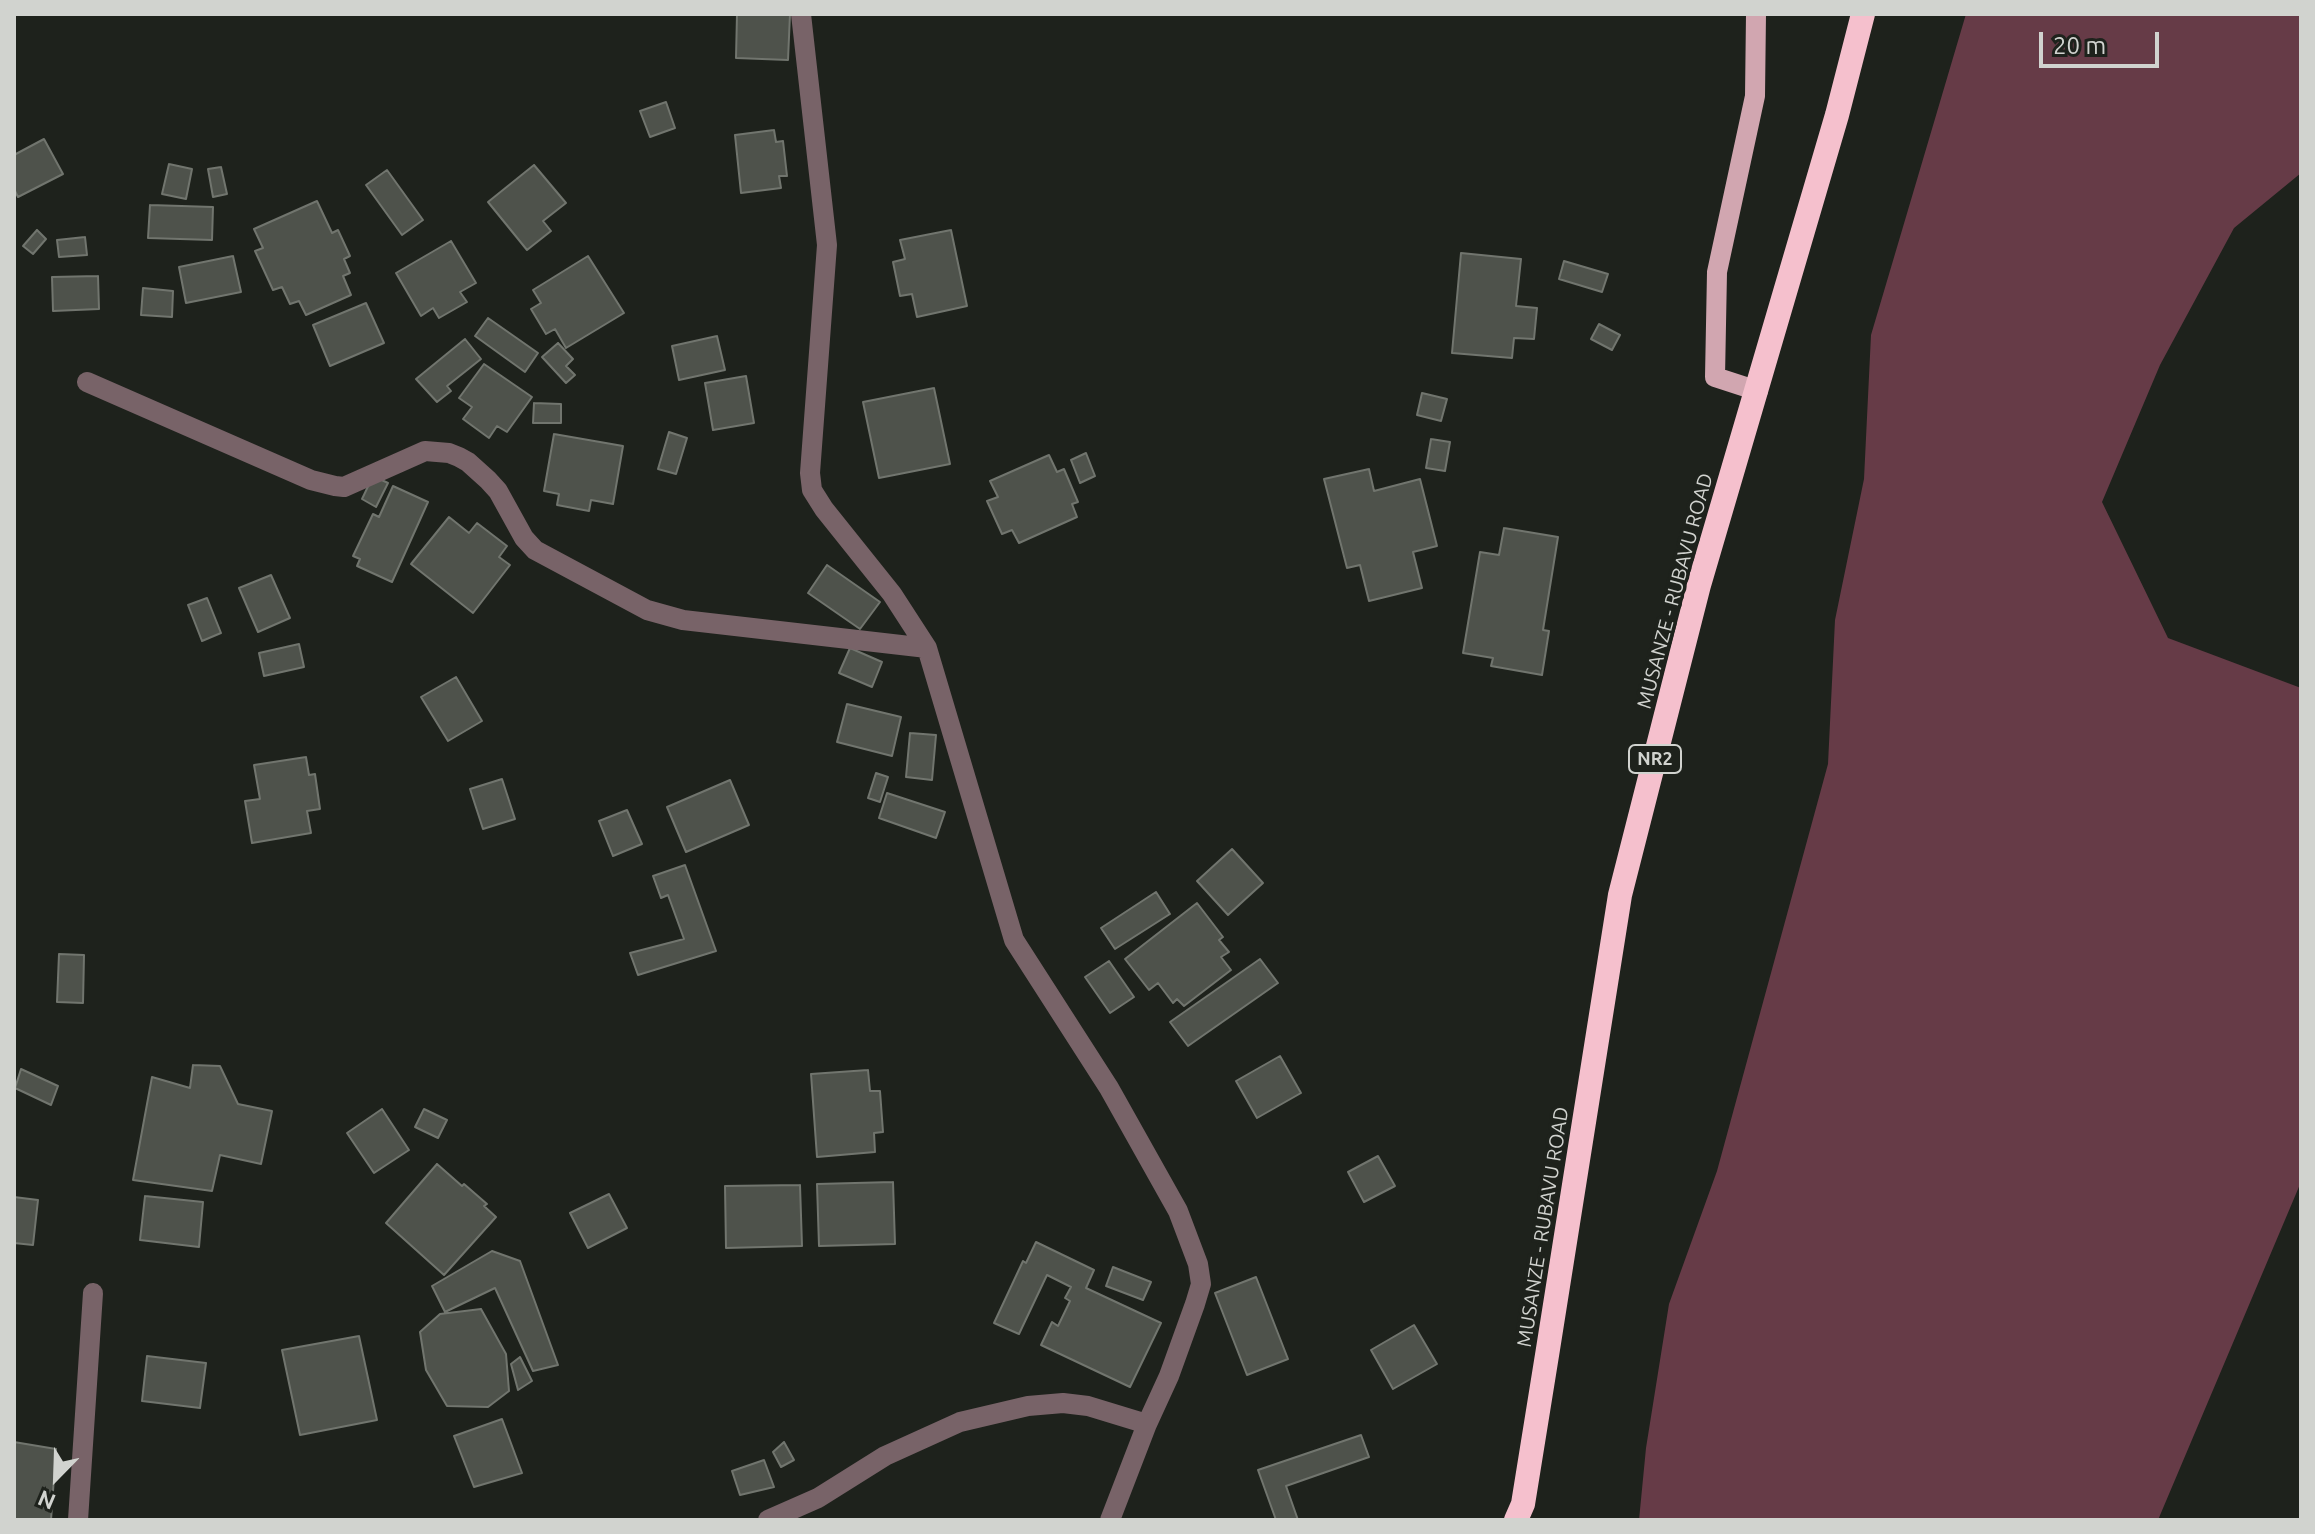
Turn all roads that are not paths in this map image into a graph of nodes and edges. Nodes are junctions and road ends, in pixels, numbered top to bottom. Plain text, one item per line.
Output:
1 (801, 14) edge
2 (1756, 14) edge
3 (1863, 14) edge
4 (87, 382) dead end
5 (1758, 391) junction
6 (927, 648) junction
7 (93, 1293) dead end
8 (1147, 1424) junction
9 (78, 1520) edge
10 (768, 1520) edge
11 (1110, 1520) edge
12 (1516, 1520) edge

1 - 6 street
2 - 5 main road
3 - 5 highway, MUSANZE - RUBAVU ROAD / NR2
4 - 6 street
5 - 12 highway, MUSANZE - RUBAVU ROAD / NR2
6 - 8 street
7 - 9 street
8 - 10 street
8 - 11 street

